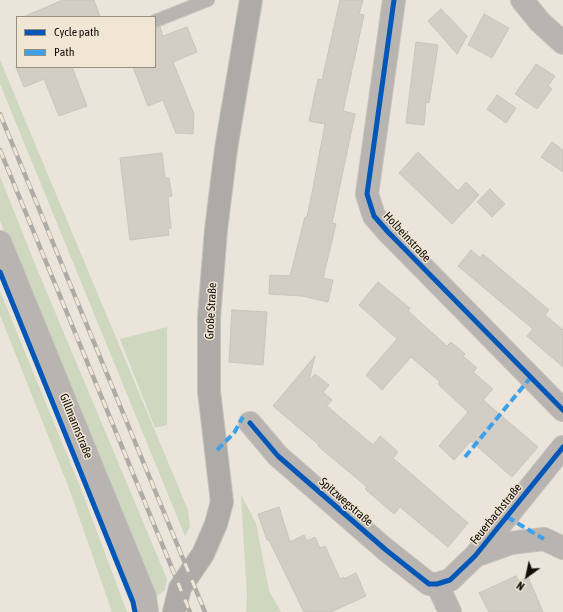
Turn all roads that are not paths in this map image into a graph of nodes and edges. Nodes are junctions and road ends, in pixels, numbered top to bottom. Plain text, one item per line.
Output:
1 (208, 0) edge
2 (251, 0) edge
3 (394, 0) edge
4 (522, 0) edge
5 (156, 21) edge
6 (563, 43) edge
7 (0, 242) edge
8 (563, 410) edge
9 (250, 423) dead end
10 (563, 447) edge
11 (563, 548) edge
12 (475, 556) junction
13 (437, 584) junction
14 (147, 612) edge
15 (174, 612) edge
16 (450, 612) edge

1 - 5 lane
2 - 15 main road, Große Straße
3 - 8 street, Holbeinstraße
4 - 6 street
7 - 14 street, Gillmannstraße
9 - 13 street, Spitzwegstraße
10 - 12 street, Feuerbachstraße
11 - 12 street
12 - 13 street, Feuerbachstraße
13 - 16 street

